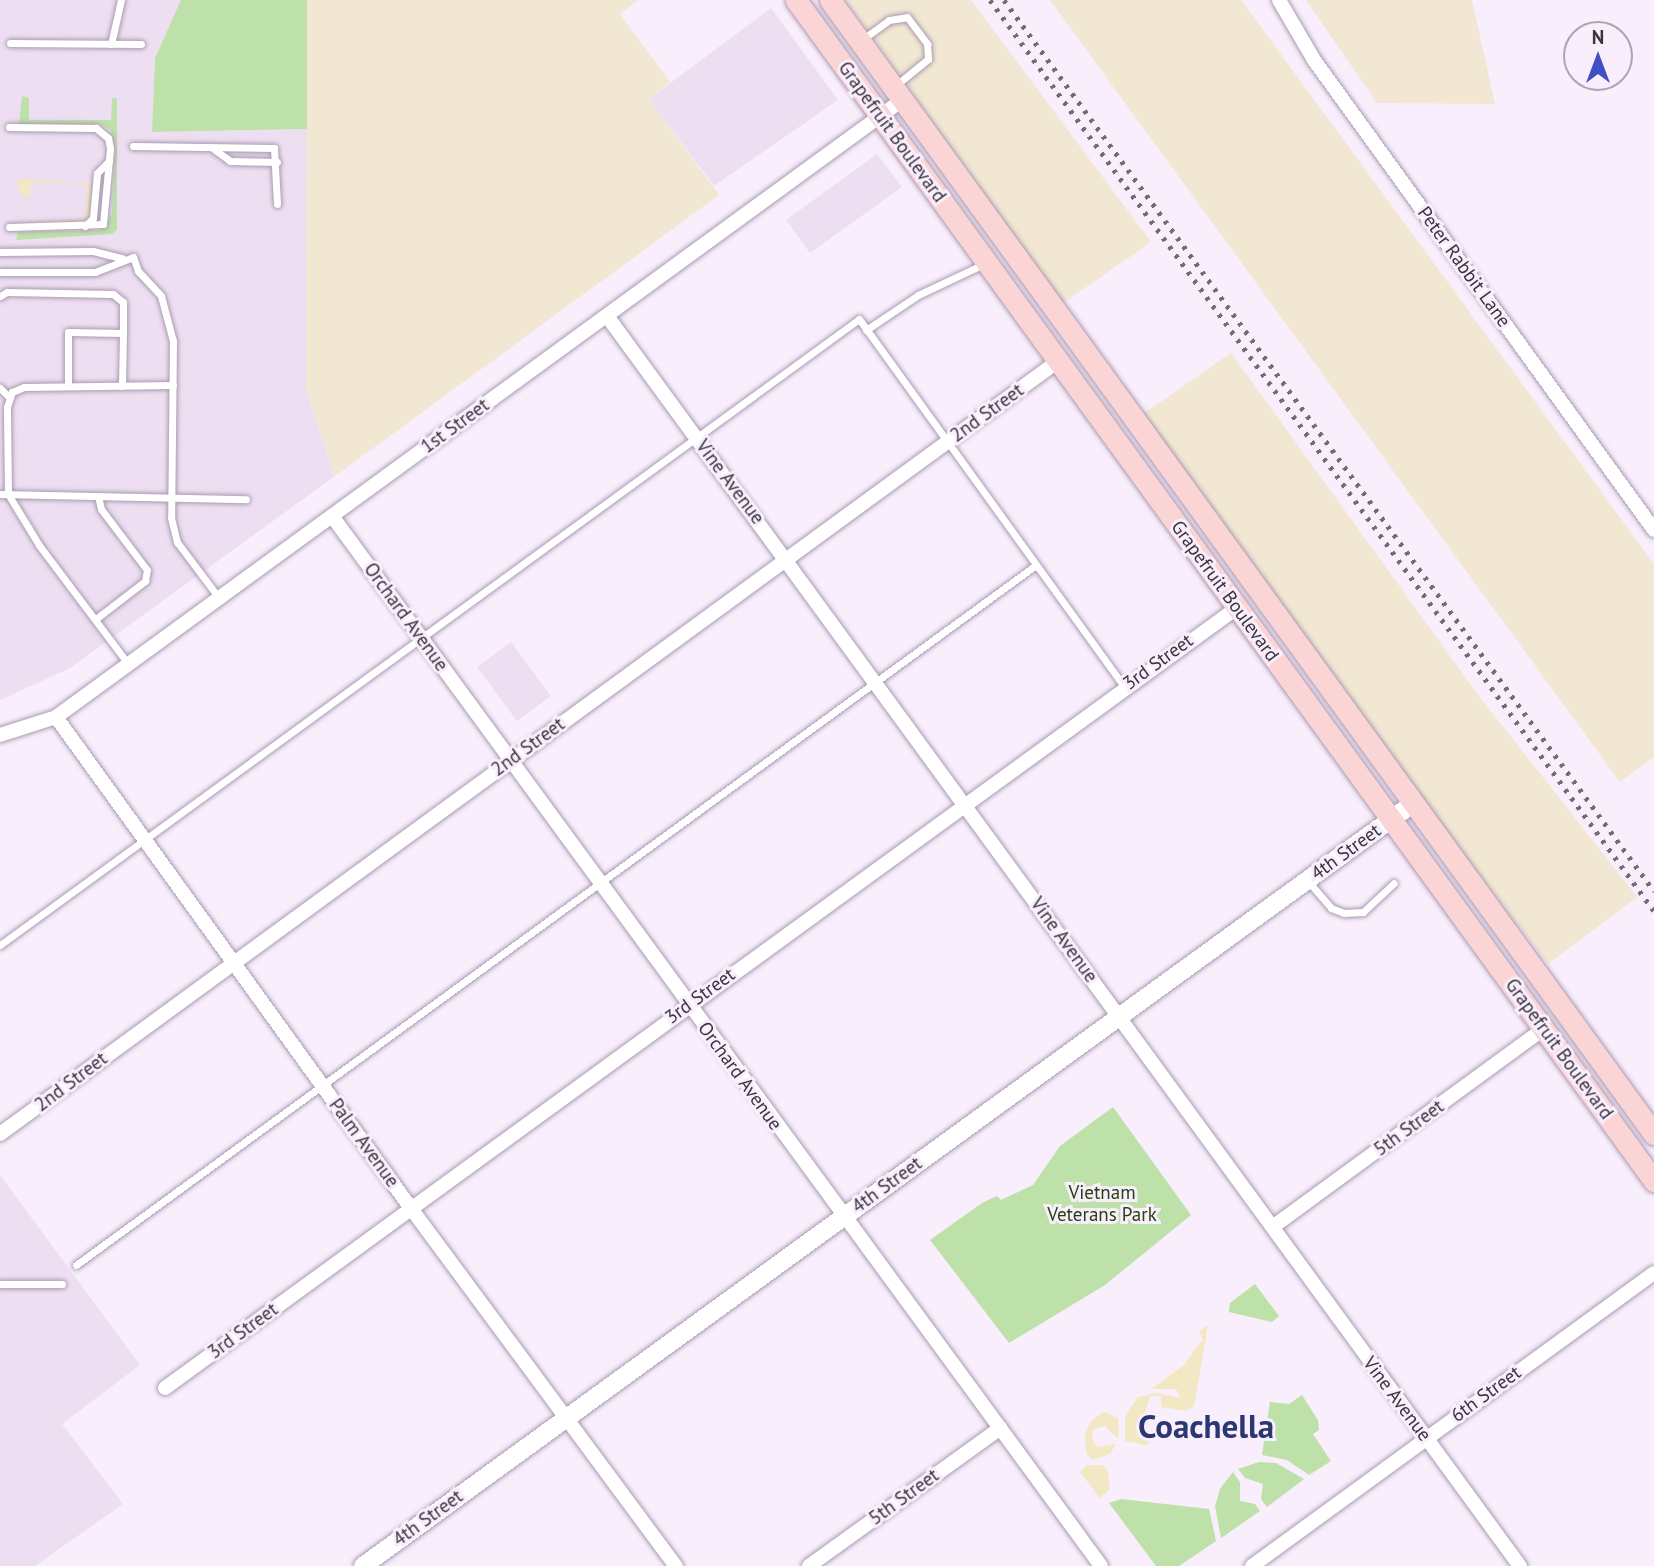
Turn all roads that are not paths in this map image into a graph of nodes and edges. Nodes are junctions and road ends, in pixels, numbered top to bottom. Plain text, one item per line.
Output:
1 (121, 0) edge
2 (796, 0) edge
3 (830, 0) edge
4 (1279, 0) edge
5 (859, 41) junction
6 (10, 43) dead end
7 (111, 44) junction
8 (141, 44) dead end
9 (898, 94) junction
10 (878, 117) junction
11 (9, 127) dead end
12 (133, 146) dead end
13 (211, 146) junction
14 (109, 161) junction
15 (277, 162) junction
16 (277, 204) dead end
17 (9, 227) dead end
18 (81, 227) junction
19 (0, 252) edge
20 (122, 258) junction
21 (986, 262) junction
22 (0, 272) edge
23 (0, 296) edge
24 (607, 316) junction
25 (866, 330) junction
26 (123, 333) junction
27 (1058, 361) junction
28 (173, 385) junction
29 (68, 386) junction
30 (122, 386) junction
31 (0, 388) edge
32 (10, 398) junction
33 (698, 438) junction
34 (947, 442) junction
35 (4, 494) edge
36 (98, 496) junction
37 (171, 497) junction
38 (246, 499) dead end
39 (332, 516) junction
40 (1654, 530) edge
41 (787, 558) junction
42 (1036, 565) junction
43 (219, 598) junction
44 (1238, 607) junction
45 (97, 618) junction
46 (422, 639) junction
47 (129, 665) junction
48 (877, 682) junction
49 (1124, 687) junction
50 (56, 717) junction
51 (0, 735) edge
52 (511, 760) junction
53 (965, 803) junction
54 (1411, 805) junction
55 (1390, 820) junction
56 (145, 839) junction
57 (1306, 880) junction
58 (600, 883) junction
59 (1394, 883) dead end
60 (0, 945) edge
61 (233, 962) junction
62 (689, 1004) junction
63 (1118, 1014) junction
64 (1545, 1028) junction
65 (322, 1086) junction
66 (0, 1134) edge
67 (1654, 1135) edge
68 (1654, 1181) edge
69 (410, 1207) junction
70 (843, 1217) junction
71 (1273, 1226) junction
72 (76, 1265) dead end
73 (1654, 1273) edge
74 (0, 1284) edge
75 (62, 1284) dead end
76 (165, 1388) dead end
77 (566, 1418) junction
78 (1000, 1428) junction
79 (1426, 1437) junction
80 (363, 1566) edge
81 (676, 1566) edge
82 (809, 1566) edge
83 (1101, 1566) edge
84 (1252, 1566) edge
85 (1520, 1566) edge

1 - 7 lane
2 - 10 main road, Grapefruit Boulevard
3 - 5 main road, Grapefruit Boulevard
4 - 40 street, Peter Rabbit Lane
5 - 9 main road, Grapefruit Boulevard
5 - 9 lane
6 - 7 lane
7 - 8 lane
9 - 10 street, 1st Street
9 - 54 main road, Grapefruit Boulevard
10 - 21 main road, Grapefruit Boulevard
10 - 24 street, 1st Street
11 - 14 lane
12 - 13 lane
13 - 15 lane
13 - 15 lane
14 - 18 lane
14 - 18 lane
15 - 16 lane
17 - 18 lane
19 - 20 lane
20 - 22 lane
20 - 28 lane
21 - 25 lane
21 - 27 main road, Grapefruit Boulevard
23 - 26 lane
24 - 33 street, Vine Avenue
24 - 39 street, 1st Street
25 - 33 lane
25 - 34 lane
26 - 29 lane
26 - 30 lane
27 - 34 street, 2nd Street
27 - 44 main road, Grapefruit Boulevard
28 - 30 lane
28 - 37 lane
29 - 30 lane
29 - 32 lane
31 - 32 lane
32 - 35 lane
33 - 41 street, Vine Avenue
33 - 46 lane
34 - 41 street, 2nd Street
34 - 42 lane
35 - 36 lane
35 - 45 lane
36 - 37 lane
36 - 45 lane
37 - 38 lane
37 - 43 lane
39 - 43 street, 1st Street
39 - 46 street, Orchard Avenue
41 - 48 street, Vine Avenue
41 - 52 street, 2nd Street
42 - 48 lane
42 - 49 lane
43 - 47 street, 1st Street
44 - 49 street, 3rd Street
44 - 55 main road, Grapefruit Boulevard
45 - 47 lane
46 - 52 street, Orchard Avenue
46 - 56 lane
47 - 50 street, 1st Street
48 - 53 street, Vine Avenue
48 - 58 lane
49 - 53 street, 3rd Street
50 - 51 street, 1st Street
50 - 56 street, Palm Avenue
52 - 58 street, Orchard Avenue
52 - 61 street, 2nd Street
53 - 62 street, 3rd Street
53 - 63 street, Vine Avenue
54 - 55 street, 4th Street
54 - 67 main road, Grapefruit Boulevard
55 - 57 street, 4th Street
55 - 64 main road, Grapefruit Boulevard
56 - 60 lane
56 - 61 street, Palm Avenue
57 - 59 lane
57 - 63 street, 4th Street
58 - 62 street, Orchard Avenue
58 - 65 lane
61 - 65 street, Palm Avenue
61 - 66 street, 2nd Street
62 - 69 street, 3rd Street
62 - 70 street, Orchard Avenue
63 - 70 street, 4th Street
63 - 71 street, Vine Avenue
64 - 68 main road, Grapefruit Boulevard
64 - 71 street, 5th Street
65 - 69 street, Palm Avenue
65 - 72 lane
69 - 76 street, 3rd Street
69 - 77 street, Palm Avenue
70 - 77 street, 4th Street
70 - 78 street, Orchard Avenue
71 - 79 street, Vine Avenue
73 - 79 street, 6th Street
74 - 75 lane
77 - 80 street, 4th Street
77 - 81 street, Palm Avenue
78 - 82 street, 5th Street
78 - 83 street, Orchard Avenue
79 - 84 street, 6th Street
79 - 85 street, Vine Avenue

